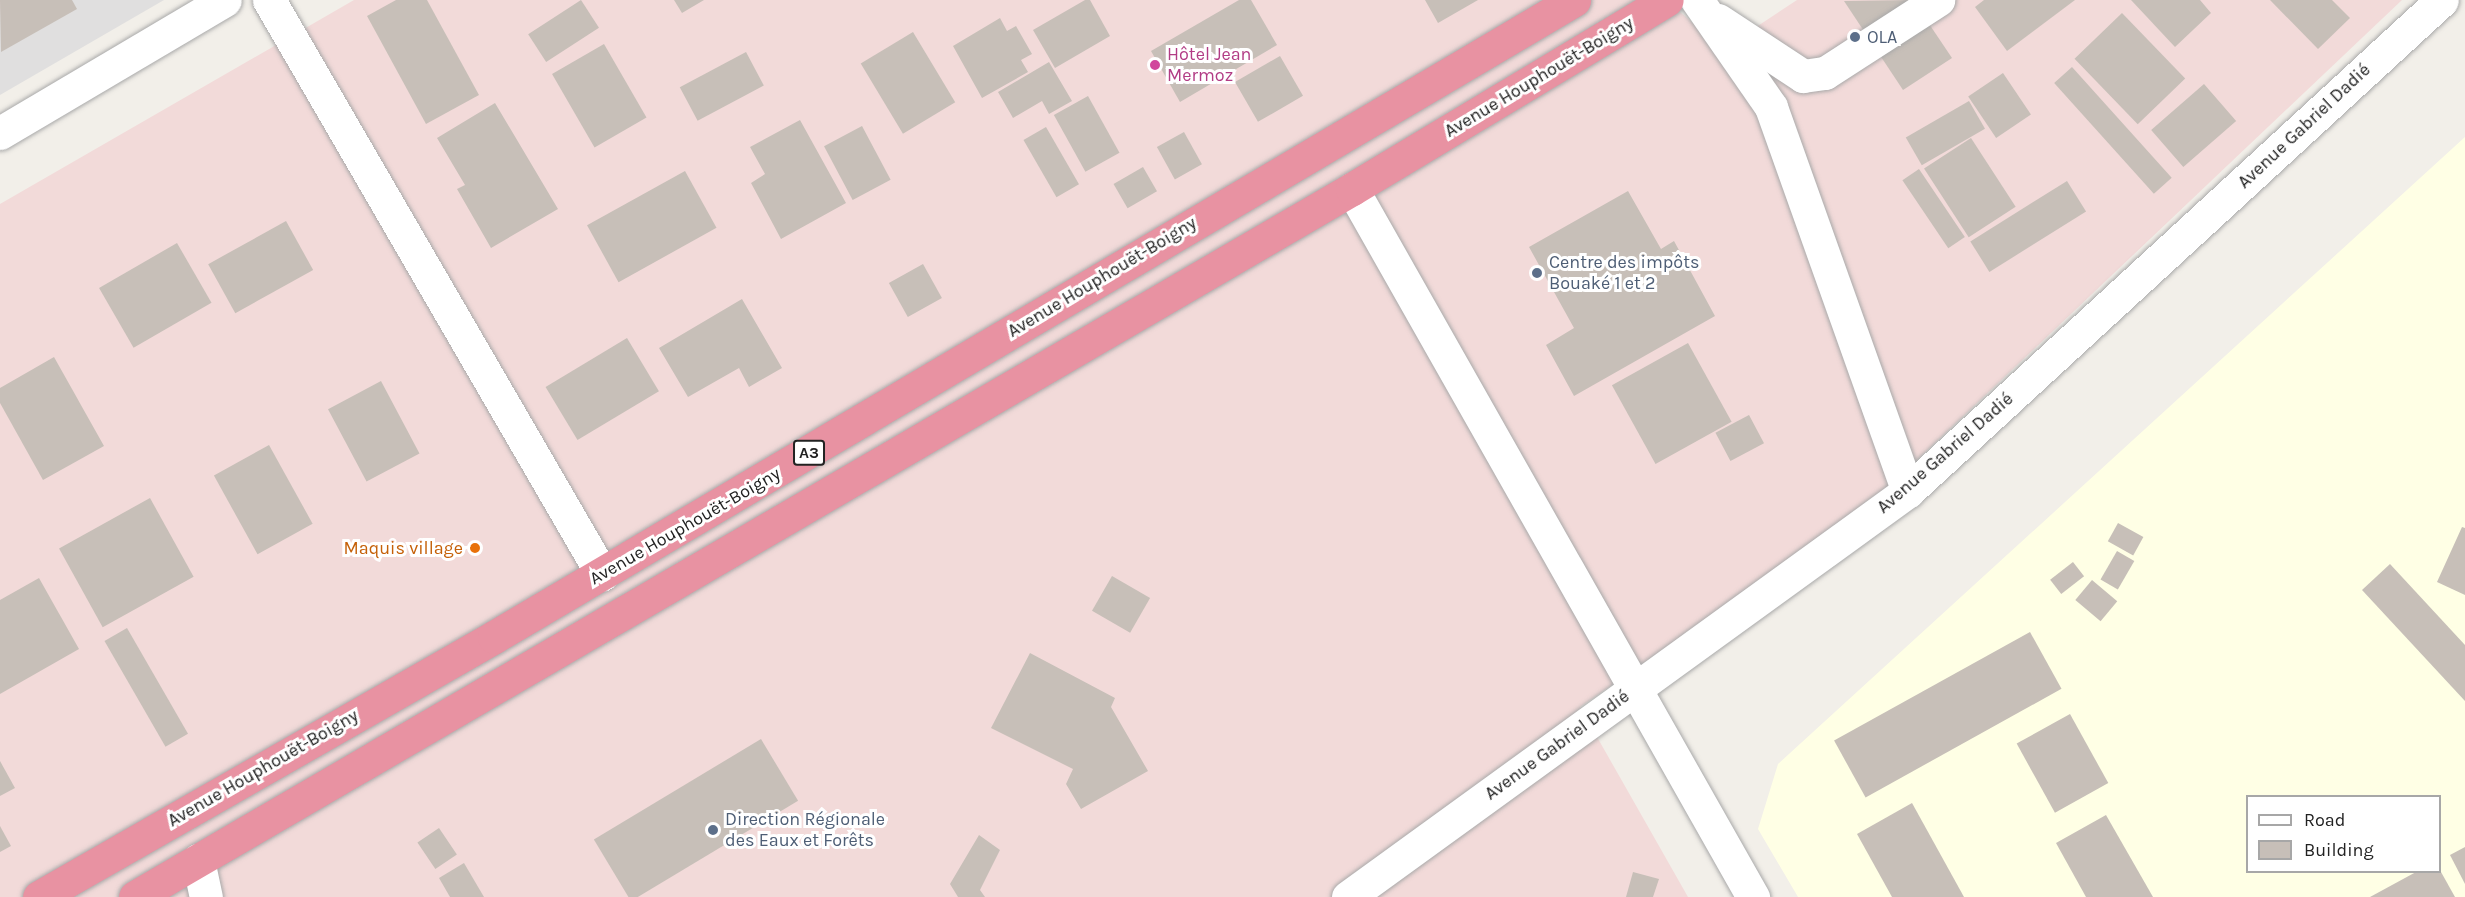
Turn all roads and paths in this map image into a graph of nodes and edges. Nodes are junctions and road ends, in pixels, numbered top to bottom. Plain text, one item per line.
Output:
1 (225, 0) edge
2 (269, 0) edge
3 (1574, 0) edge
4 (1667, 0) edge
5 (1938, 0) edge
6 (2442, 0) edge
7 (1701, 5) edge
8 (0, 133) edge
9 (1352, 189) junction
10 (1908, 491) junction
11 (602, 574) junction
12 (1635, 687) junction
13 (198, 860) junction
14 (39, 897) edge
15 (135, 897) edge
16 (206, 897) edge
17 (1348, 897) edge
18 (1753, 897) edge

1 - 8 street
2 - 11 street
3 - 11 highway, Avenue Houphouët-Boigny / A3
4 - 9 highway, Avenue Houphouët-Boigny / A3
5 - 7 street
6 - 10 street, Avenue Gabriel Dadié
7 - 10 street
9 - 12 street
9 - 13 highway, Avenue Houphouët-Boigny / A3
10 - 12 street, Avenue Gabriel Dadié
11 - 14 highway, Avenue Houphouët-Boigny / A3
12 - 17 street, Avenue Gabriel Dadié
12 - 18 street
13 - 15 highway, Avenue Houphouët-Boigny / A3
13 - 16 street

